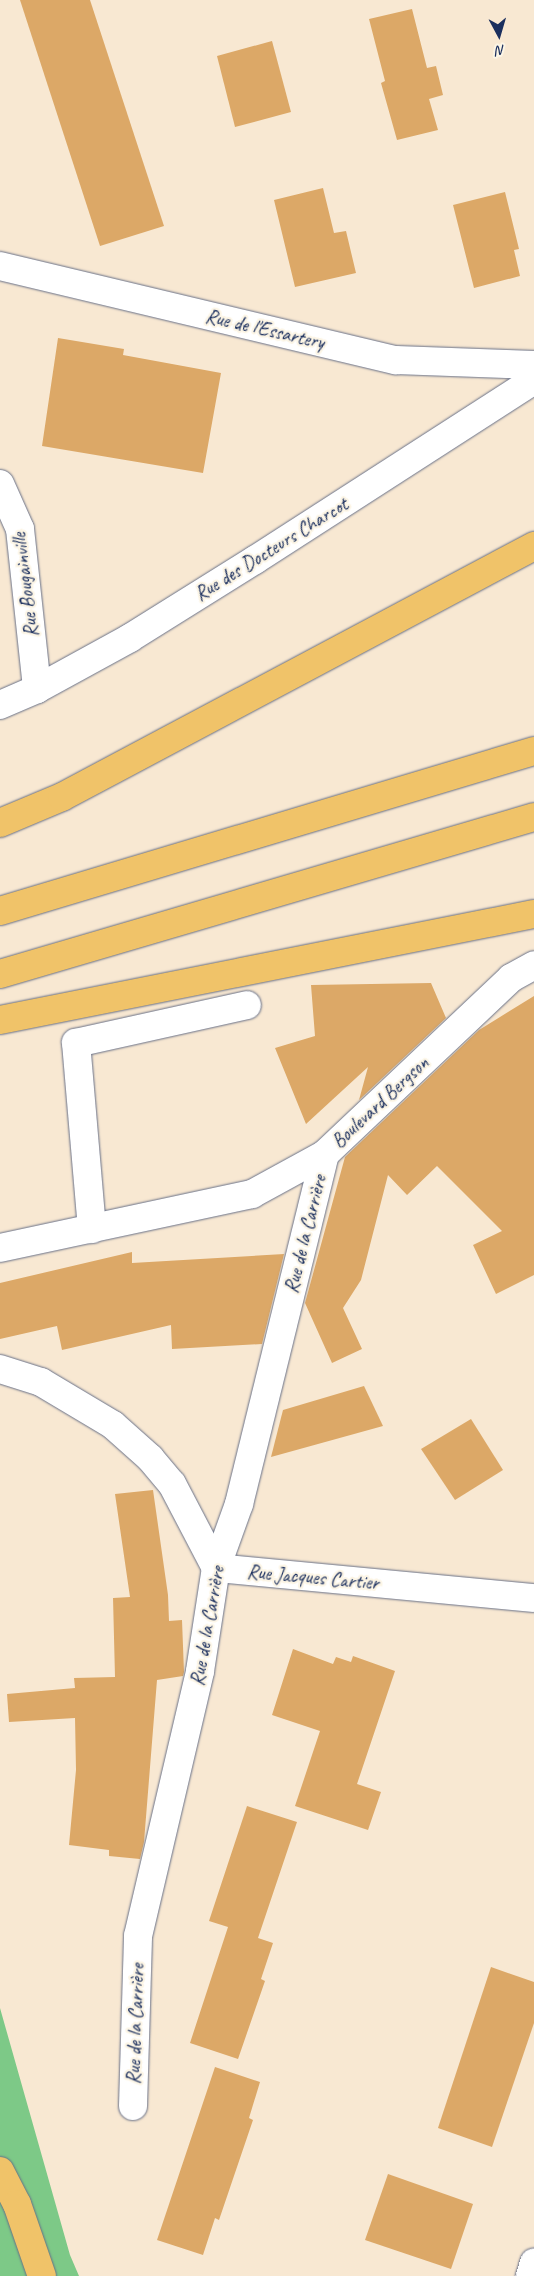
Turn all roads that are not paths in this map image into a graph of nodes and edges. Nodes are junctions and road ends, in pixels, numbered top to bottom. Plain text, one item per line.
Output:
1 (0, 266) edge
2 (534, 366) edge
3 (534, 380) edge
4 (0, 484) edge
5 (534, 546) edge
6 (37, 689) junction
7 (0, 704) edge
8 (534, 751) edge
9 (534, 817) edge
10 (0, 823) edge
11 (0, 911) edge
12 (534, 914) edge
13 (0, 974) edge
14 (526, 978) edge
15 (247, 1005) dead end
16 (0, 1020) edge
17 (325, 1154) junction
18 (92, 1229) junction
19 (0, 1248) edge
20 (0, 1368) edge
21 (216, 1568) junction
22 (534, 1598) edge
23 (133, 2106) dead end
24 (0, 2171) edge
25 (534, 2263) edge
26 (42, 2276) edge
27 (530, 2276) edge

1 - 2 street, Rue de l'Essartery
3 - 6 street, Rue des Docteurs Charcot
4 - 6 street, Rue Bougainville
5 - 10 main road
6 - 7 street, Rue des Docteurs Charcot
8 - 11 main road
9 - 13 main road
12 - 16 main road
14 - 17 street, Boulevard Bergson
15 - 18 street
17 - 18 street, Boulevard Bergson
17 - 21 street, Rue de la Carrière
18 - 19 street, Boulevard Bergson
20 - 21 street
21 - 22 street, Rue Jacques Cartier
21 - 23 street, Rue de la Carrière
24 - 26 main road
25 - 27 street

